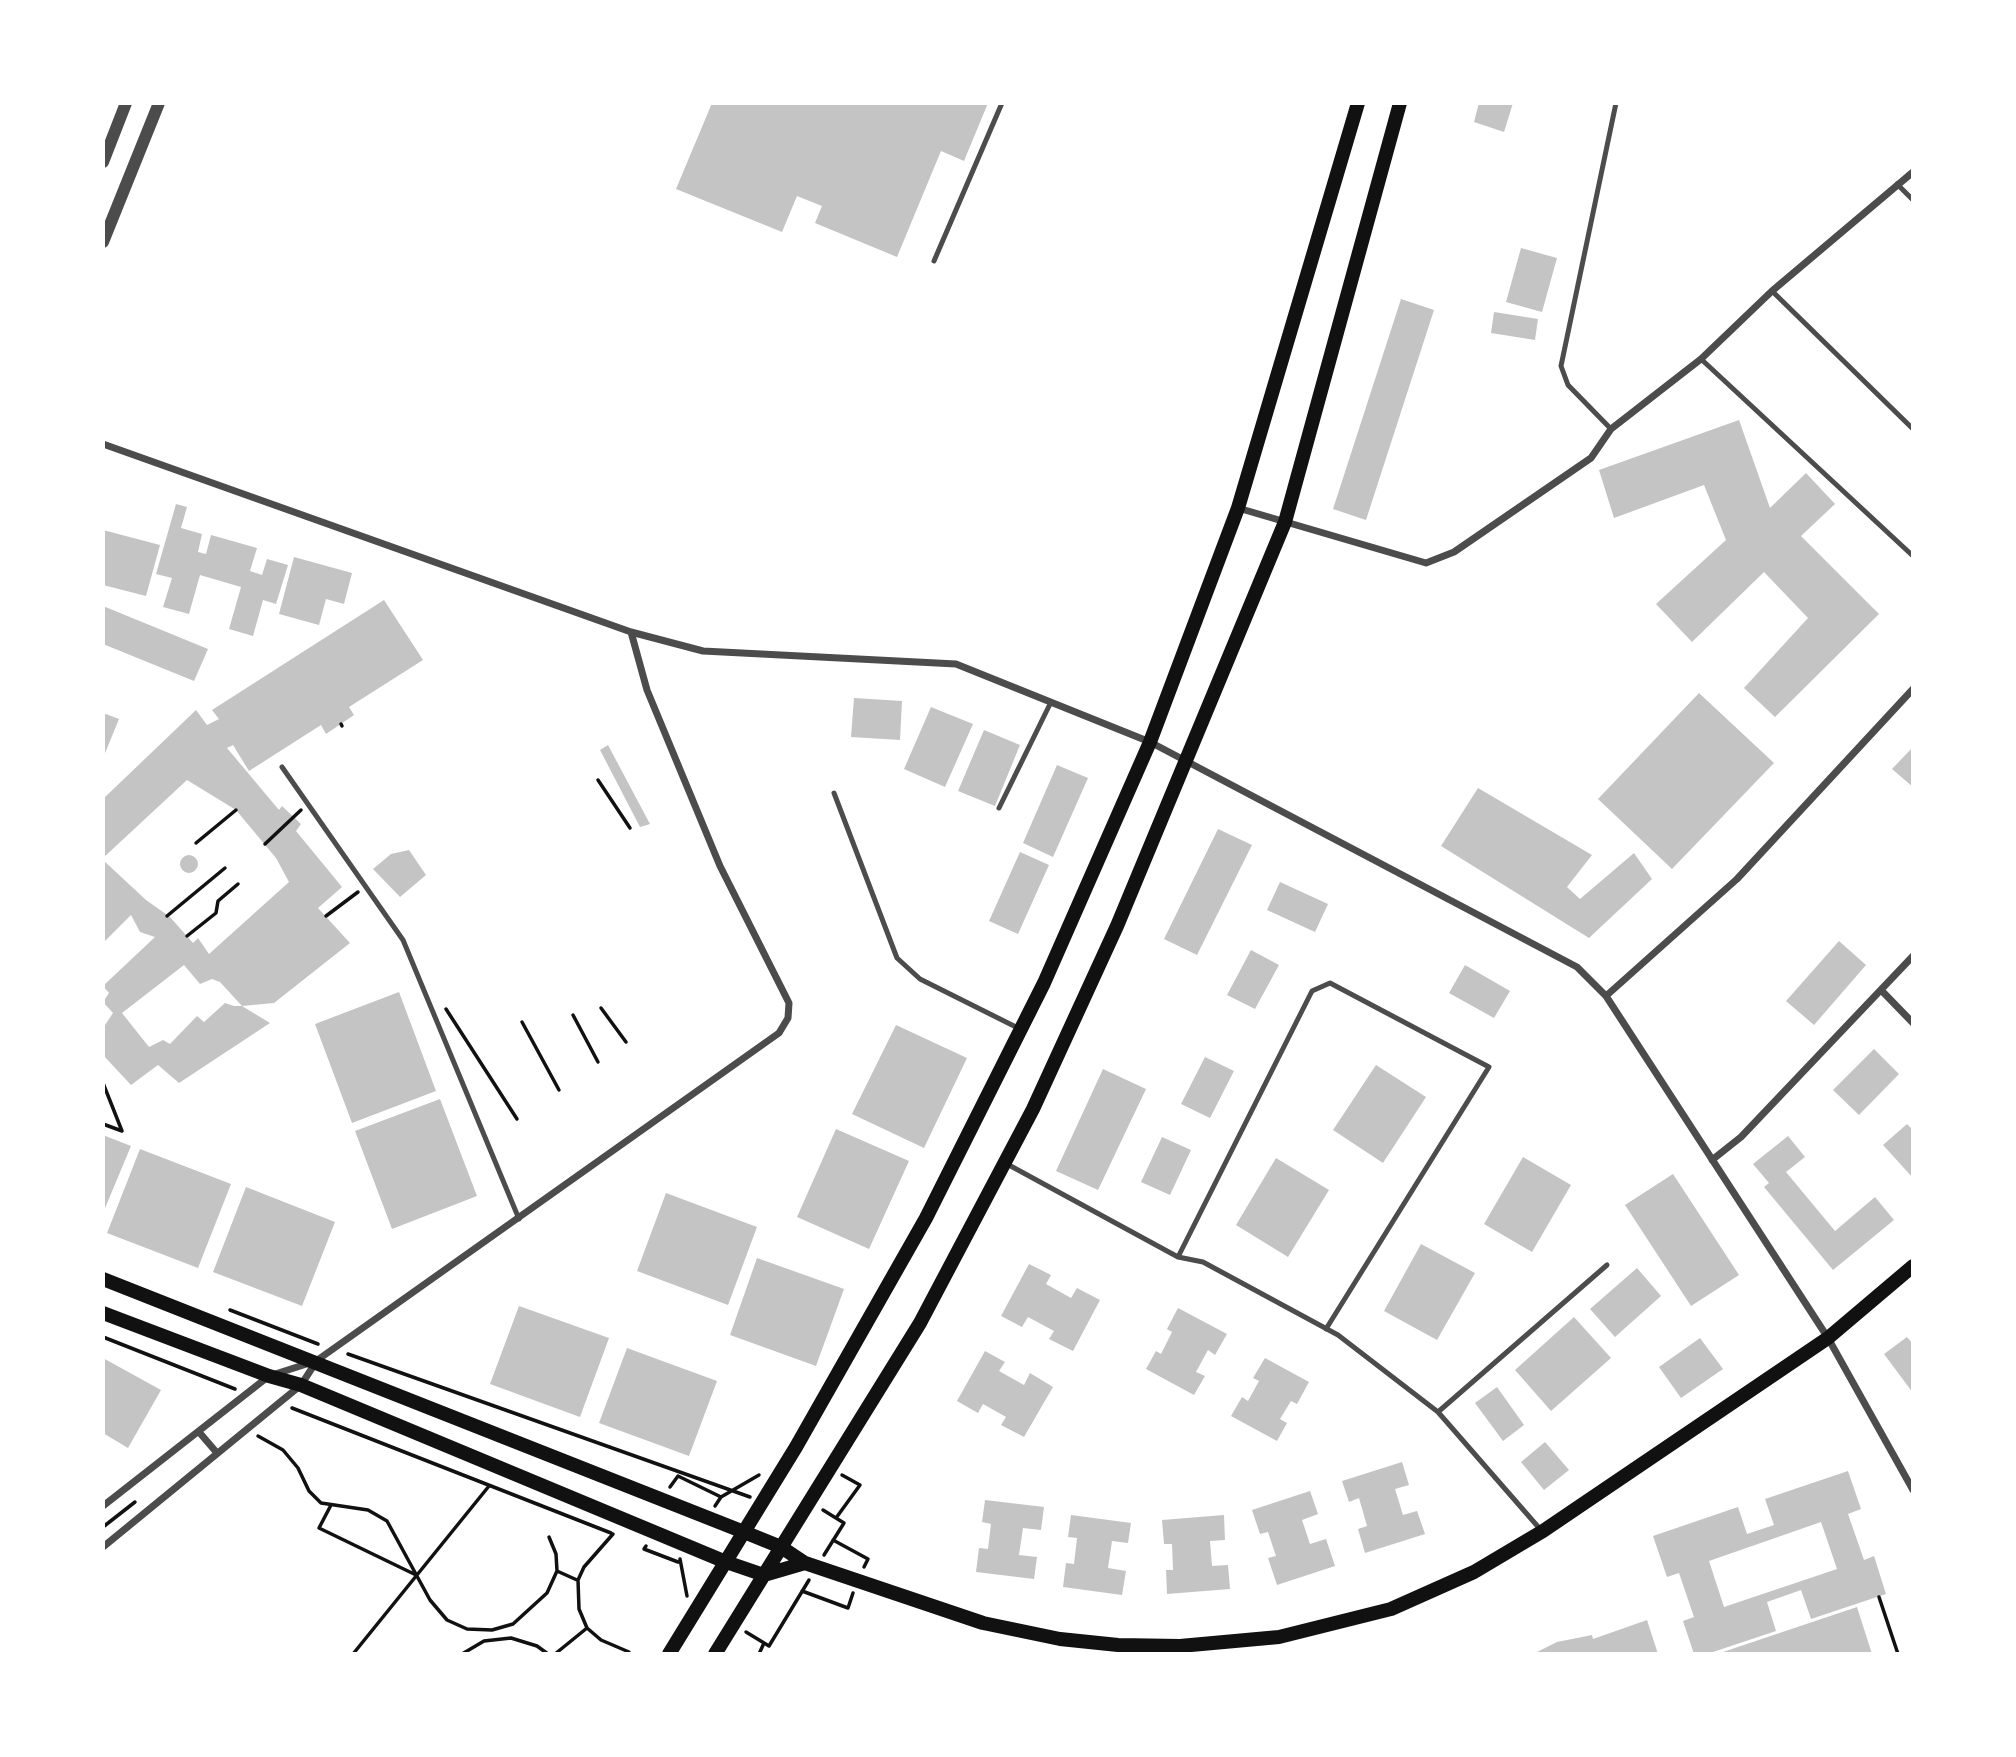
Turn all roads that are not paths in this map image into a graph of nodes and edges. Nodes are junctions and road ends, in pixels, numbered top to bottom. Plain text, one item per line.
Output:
1 (126, 103) edge
2 (159, 103) edge
3 (1003, 103) edge
4 (1358, 103) edge
5 (1400, 103) edge
6 (1616, 103) edge
7 (103, 162) edge
8 (1913, 172) edge
9 (1897, 184) junction
10 (1913, 200) edge
11 (103, 242) edge
12 (934, 261) dead end
13 (1772, 291) junction
14 (1701, 359) junction
15 (1611, 429) junction
16 (1913, 429) edge
17 (103, 444) edge
18 (1238, 508) junction
19 (1285, 522) junction
20 (1913, 556) edge
21 (631, 632) junction
22 (1913, 689) edge
23 (1051, 702) junction
24 (1150, 742) junction
25 (1186, 763) junction
26 (282, 767) dead end
27 (834, 793) dead end
28 (999, 808) dead end
29 (1913, 956) edge
30 (1881, 990) junction
31 (1606, 996) junction
32 (1913, 1023) edge
33 (1021, 1029) junction
34 (1712, 1160) junction
35 (1006, 1163) junction
36 (519, 1219) junction
37 (1178, 1257) junction
38 (1607, 1265) dead end
39 (1913, 1266) edge
40 (103, 1279) edge
41 (103, 1313) edge
42 (1326, 1329) junction
43 (1828, 1338) junction
44 (316, 1361) junction
45 (269, 1376) junction
46 (302, 1385) junction
47 (1438, 1412) junction
48 (199, 1432) junction
49 (218, 1453) junction
50 (1913, 1490) edge
51 (103, 1506) edge
52 (1543, 1531) junction
53 (744, 1532) junction
54 (103, 1547) edge
55 (780, 1547) junction
56 (726, 1562) junction
57 (805, 1563) junction
58 (764, 1575) junction
59 (668, 1654) edge
60 (715, 1654) edge

1 - 7 street
2 - 11 street
3 - 12 lane
4 - 18 main road
5 - 19 main road
6 - 15 lane
8 - 9 street
9 - 10 lane
9 - 13 street
13 - 14 street
13 - 16 lane
14 - 15 street
14 - 20 lane
15 - 19 street
17 - 21 street
18 - 19 street
18 - 24 main road
19 - 25 main road
21 - 23 street
21 - 36 street
22 - 31 street
23 - 24 street
23 - 28 lane
24 - 25 street
24 - 33 main road
25 - 31 street
25 - 35 main road
26 - 36 lane
27 - 33 lane
29 - 30 street
30 - 32 street
30 - 34 street
31 - 34 street
33 - 53 main road
34 - 43 street
35 - 37 lane
35 - 55 main road
36 - 44 street
37 - 42 lane
37 - 42 lane
38 - 47 lane
39 - 43 main road
40 - 44 main road
41 - 45 main road
42 - 47 lane
43 - 50 street
43 - 52 main road
44 - 45 street
44 - 46 street
44 - 53 main road
45 - 46 main road
45 - 48 street
46 - 49 street
46 - 56 main road
47 - 52 lane
48 - 49 street
48 - 51 street
49 - 54 street
52 - 57 main road
53 - 55 main road
53 - 56 main road
55 - 57 main road
55 - 58 main road
56 - 58 main road
56 - 59 main road
57 - 58 main road
58 - 60 main road

